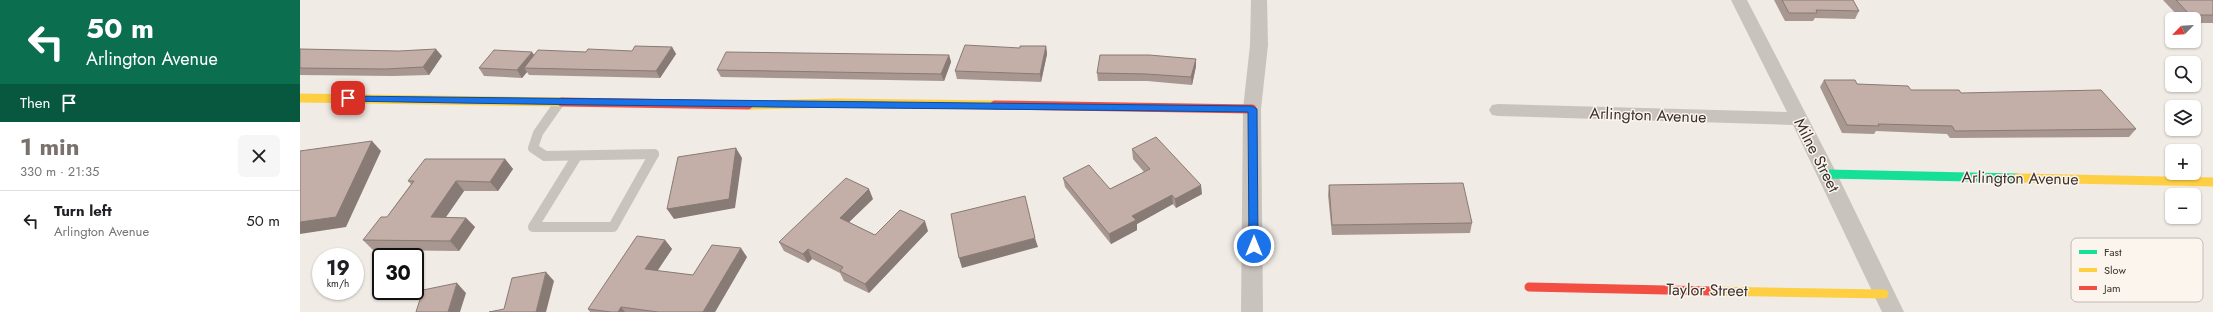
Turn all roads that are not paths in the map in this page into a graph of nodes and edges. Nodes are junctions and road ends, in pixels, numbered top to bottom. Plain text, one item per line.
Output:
1 (1259, 0) edge
2 (1739, 0) edge
3 (300, 98) edge
4 (559, 103) junction
5 (1252, 109) junction
6 (1498, 110) dead end
7 (1798, 120) junction
8 (577, 156) junction
9 (1827, 174) junction
10 (2213, 182) edge
11 (1529, 286) dead end
12 (1884, 294) junction
13 (1252, 312) edge
14 (1893, 312) edge

1 - 5 street
2 - 7 street, Milne Street
3 - 4 street
4 - 5 street
4 - 8 lane
5 - 13 street
6 - 7 street, Arlington Avenue
7 - 9 street, Milne Street
8 - 8 lane
9 - 10 street, Arlington Avenue
9 - 12 street, Milne Street
11 - 12 street, Taylor Street
12 - 14 street, Milne Street

